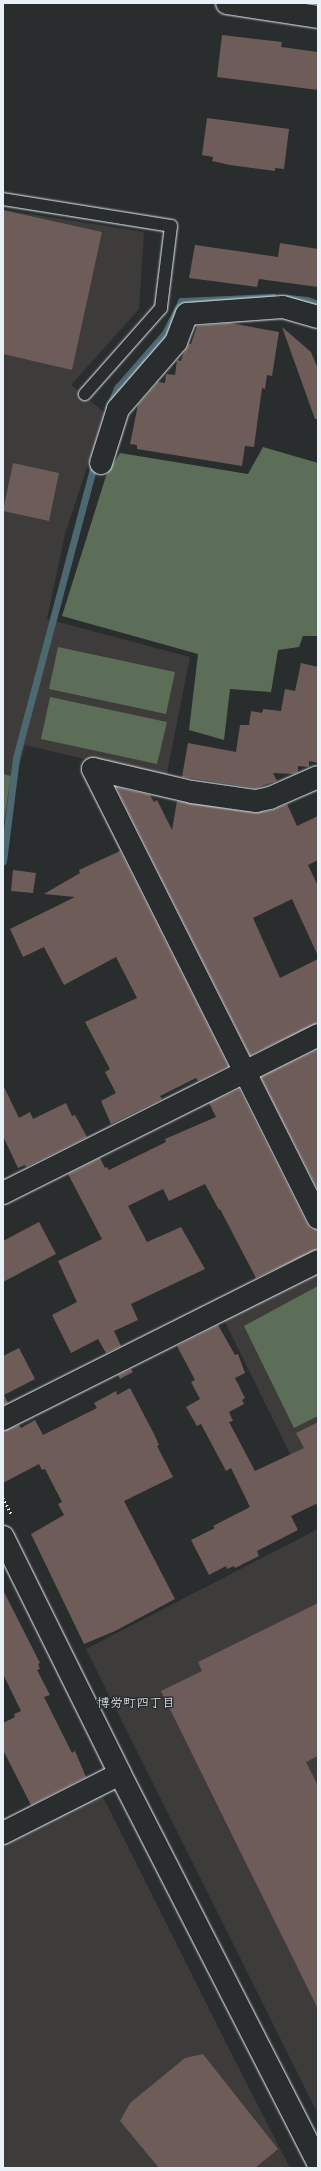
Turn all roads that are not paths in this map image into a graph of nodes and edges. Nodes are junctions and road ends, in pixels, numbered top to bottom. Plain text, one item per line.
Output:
1 (227, 3) edge
2 (318, 17) edge
3 (3, 199) edge
4 (318, 317) edge
5 (85, 394) dead end
6 (101, 463) dead end
7 (318, 777) edge
8 (318, 1035) edge
9 (244, 1071) junction
10 (3, 1193) edge
11 (318, 1218) edge
12 (318, 1261) edge
13 (3, 1419) edge
14 (3, 1537) edge
15 (120, 1774) junction
16 (3, 1833) edge
17 (318, 2162) edge

1 - 2 street
3 - 5 lane
4 - 6 street
7 - 9 street
8 - 9 street
9 - 10 street
9 - 11 street
12 - 13 street
14 - 15 street
15 - 16 street
15 - 17 street

